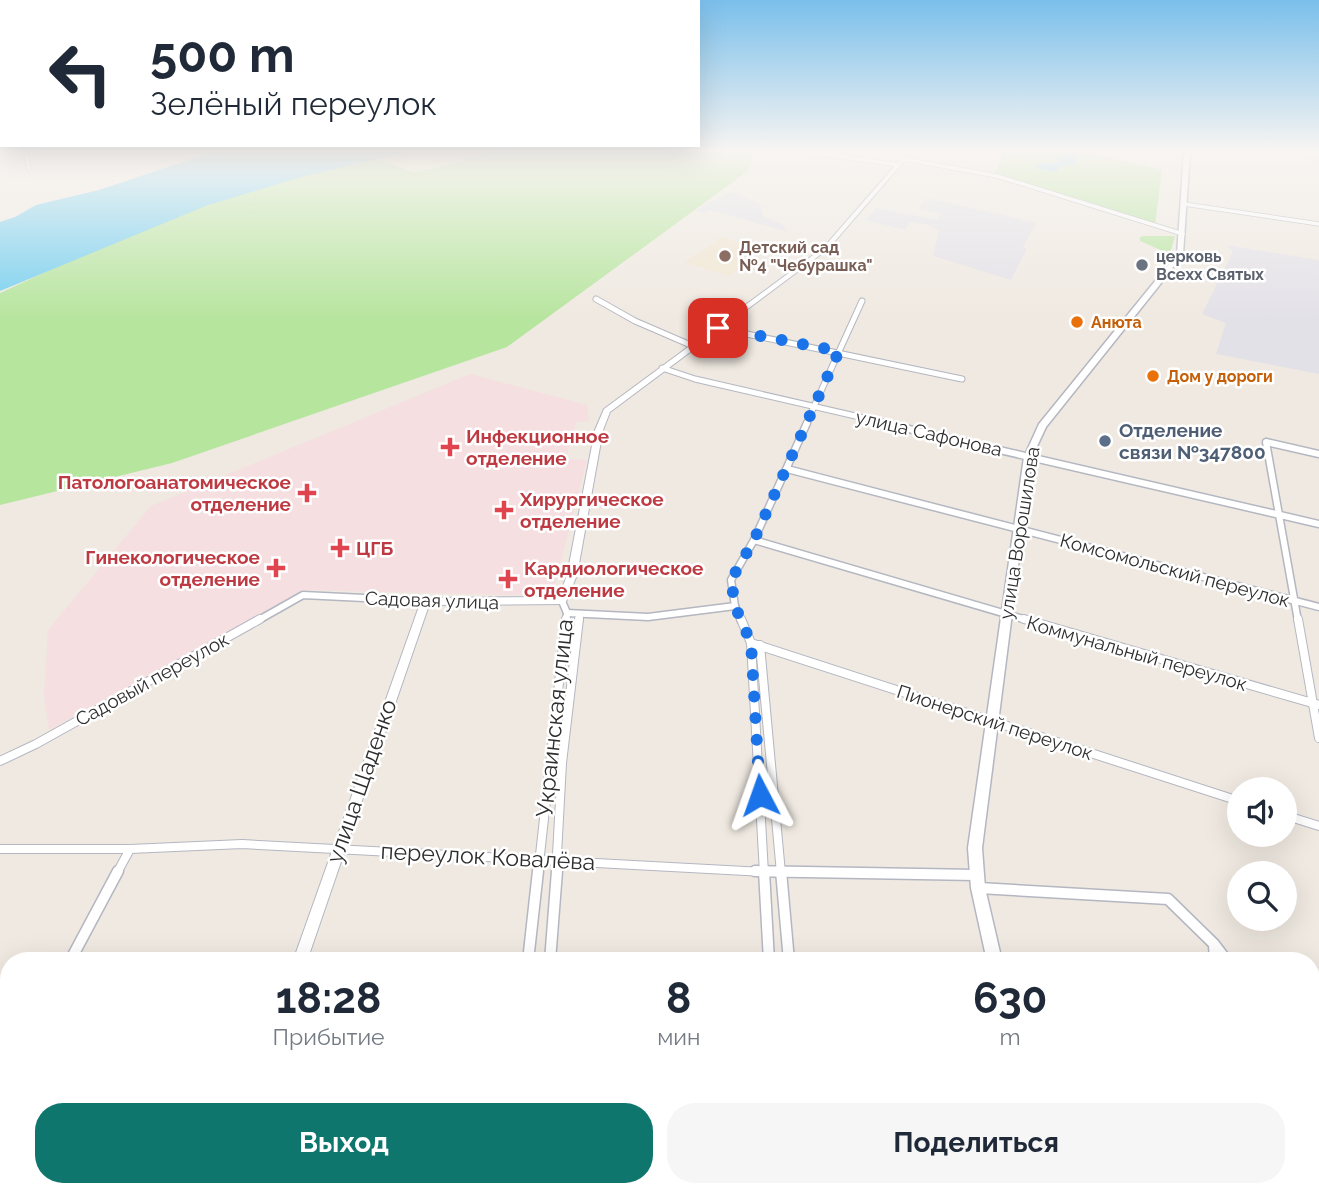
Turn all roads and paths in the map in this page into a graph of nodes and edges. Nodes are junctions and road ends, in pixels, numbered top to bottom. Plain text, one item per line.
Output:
1 (863, 208) edge
2 (1099, 208) edge
3 (1184, 208) edge
4 (1219, 208) edge
5 (1319, 222) edge
6 (1183, 234) junction
7 (596, 299) dead end
8 (862, 301) dead end
9 (718, 328) junction
10 (693, 346) junction
11 (839, 351) junction
12 (662, 368) junction
13 (962, 379) dead end
14 (814, 405) junction
15 (1319, 454) edge
16 (1028, 457) junction
17 (787, 469) junction
18 (1279, 515) junction
19 (1319, 524) edge
20 (1017, 529) junction
21 (754, 540) junction
22 (303, 595) joint
23 (425, 601) junction
24 (562, 601) junction
25 (1296, 601) junction
26 (735, 606) junction
27 (1319, 607) edge
28 (567, 613) junction
29 (580, 614) junction
30 (1004, 615) junction
31 (755, 644) junction
32 (1316, 705) edge
33 (990, 722) junction
34 (1319, 738) edge
35 (0, 761) edge
36 (1227, 797) edge
37 (1297, 819) edge
38 (1319, 826) edge
39 (0, 849) edge
40 (130, 849) junction
41 (337, 849) junction
42 (540, 859) junction
43 (558, 859) junction
44 (781, 870) junction
45 (765, 872) junction
46 (976, 875) junction
47 (978, 888) junction
48 (1214, 944) junction
49 (75, 952) edge
50 (303, 952) edge
51 (529, 952) edge
52 (551, 952) edge
53 (769, 952) edge
54 (788, 952) edge
55 (993, 952) edge
56 (1214, 952) edge
57 (1220, 952) edge

1 - 9 street
2 - 6 street
3 - 6 main road, улица Ворошилова
4 - 5 street
6 - 16 main road, улица Ворошилова
7 - 10 street
8 - 11 street
9 - 10 street
9 - 11 street
10 - 12 street
11 - 13 street
11 - 14 street
12 - 14 street, улица Сафонова
12 - 24 street
14 - 16 street, улица Сафонова
14 - 17 street
15 - 18 street
16 - 18 street, улица Сафонова
16 - 20 main road, улица Ворошилова
17 - 20 street, Комсомольский переулок
17 - 21 street
18 - 19 street, улица Сафонова
18 - 25 street
20 - 25 street, Комсомольский переулок
20 - 30 main road, улица Ворошилова
21 - 26 street
21 - 30 street, Коммунальный переулок
22 - 23 street, Садовая улица
22 - 35 street, Садовый переулок
23 - 24 street, Садовая улица
23 - 41 street, улица Щаденко
24 - 28 street, Украинская улица
25 - 27 street, Комсомольский переулок
25 - 32 street
26 - 29 street
26 - 31 street
28 - 29 street
28 - 42 street, Украинская улица
29 - 43 street, Украинская улица
30 - 32 street, Коммунальный переулок
30 - 33 main road, улица Ворошилова
31 - 33 street, Пионерский переулок
31 - 44 street
31 - 45 street
32 - 34 street
33 - 36 street, Пионерский переулок
33 - 46 main road, улица Ворошилова
37 - 38 street
39 - 40 street, переулок Ковалёва
40 - 41 street, переулок Ковалёва
40 - 49 street
41 - 42 street, переулок Ковалёва
41 - 50 street, улица Щаденко
42 - 43 street, переулок Ковалёва
42 - 51 street, Украинская улица
43 - 45 street, переулок Ковалёва
43 - 52 street, Украинская улица
44 - 45 street, переулок Ковалёва
44 - 46 street, переулок Ковалёва
44 - 54 street
45 - 53 street
46 - 47 main road, улица Ворошилова
47 - 48 street
47 - 55 main road, улица Ворошилова
48 - 56 street
48 - 57 street

